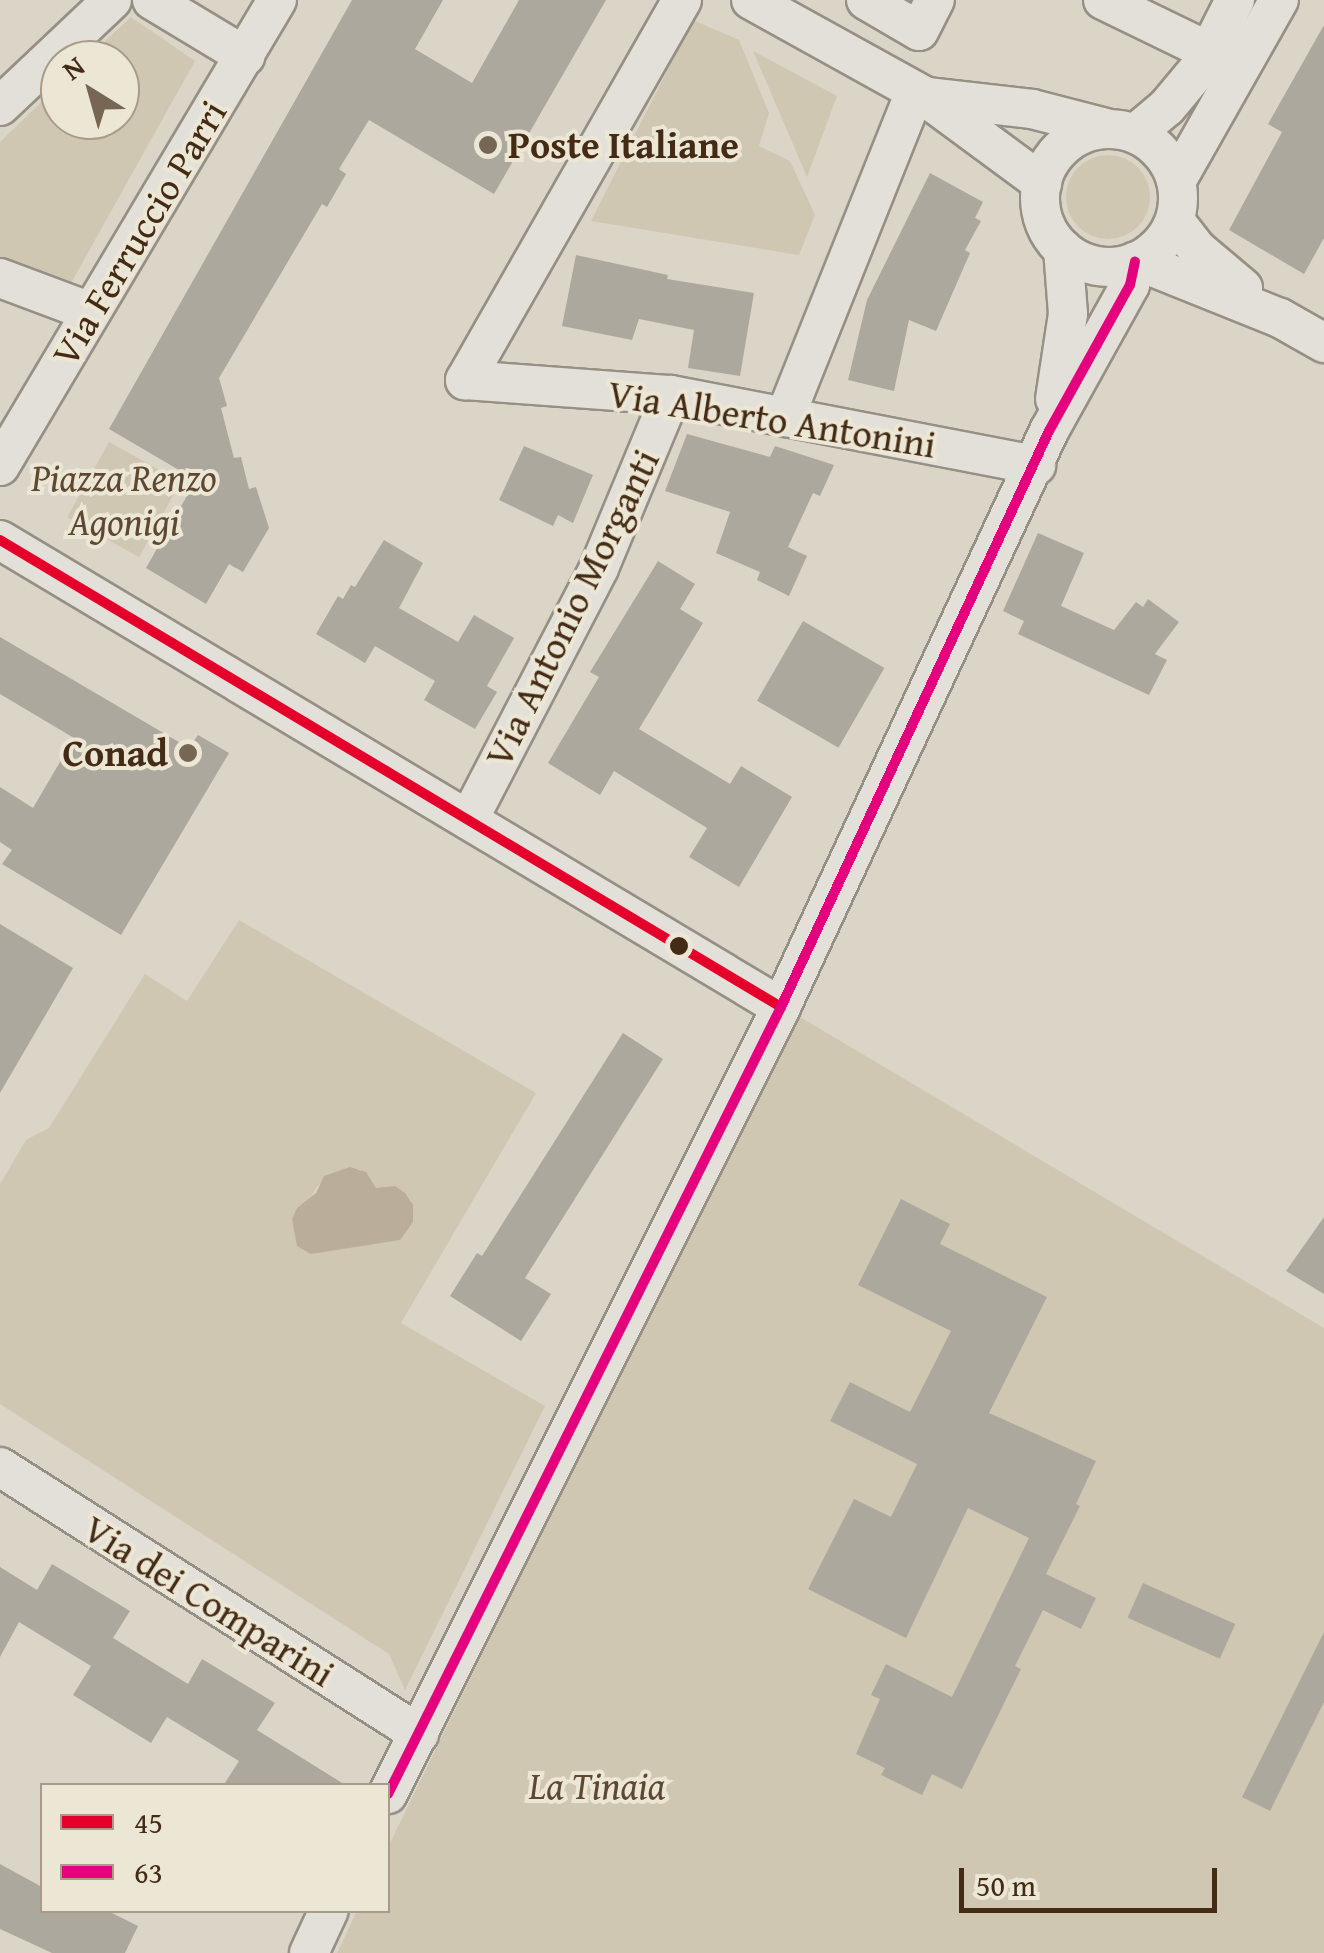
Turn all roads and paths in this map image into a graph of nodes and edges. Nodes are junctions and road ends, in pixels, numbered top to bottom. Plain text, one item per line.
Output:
1 (112, 0) edge
2 (152, 0) edge
3 (277, 0) edge
4 (682, 0) edge
5 (751, 0) edge
6 (778, 0) edge
7 (866, 0) edge
8 (935, 0) edge
9 (1103, 0) edge
10 (1235, 0) edge
11 (1278, 0) edge
12 (812, 32) junction
13 (1210, 52) junction
14 (246, 56) junction
15 (920, 94) junction
16 (0, 106) edge
17 (1121, 130) junction
18 (1177, 180) junction
19 (1042, 183) junction
20 (1175, 221) junction
21 (1062, 249) junction
22 (1136, 262) junction
23 (0, 278) edge
24 (91, 312) junction
25 (1280, 318) junction
26 (1324, 344) edge
27 (671, 395) junction
28 (785, 417) junction
29 (1042, 448) junction
30 (0, 466) edge
31 (0, 540) edge
32 (469, 820) junction
33 (781, 1006) junction
34 (0, 1467) edge
35 (419, 1734) junction
36 (390, 1790) edge
37 (328, 1913) edge
38 (309, 1953) edge

1 - 16 street
2 - 14 street
3 - 14 street, Via Ferruccio Parri
4 - 27 street, Via Alberto Antonini
5 - 12 street
6 - 12 street
7 - 8 street
9 - 13 street
10 - 13 street
11 - 18 street
12 - 15 street
13 - 17 street
14 - 24 street, Via Ferruccio Parri
15 - 17 street
15 - 19 street
15 - 28 street
17 - 18 street
17 - 19 street
18 - 20 street
19 - 21 street
20 - 22 street
20 - 25 street
21 - 22 street
21 - 29 street
22 - 25 street
22 - 29 street
23 - 24 street
24 - 30 street, Via Ferruccio Parri
25 - 26 street
27 - 28 street, Via Alberto Antonini
27 - 32 street, Via Antonio Morganti
28 - 29 street, Via Alberto Antonini
29 - 33 street
31 - 32 street
32 - 33 street
33 - 35 street
34 - 35 street, Via dei Comparini
35 - 36 street
37 - 38 street

